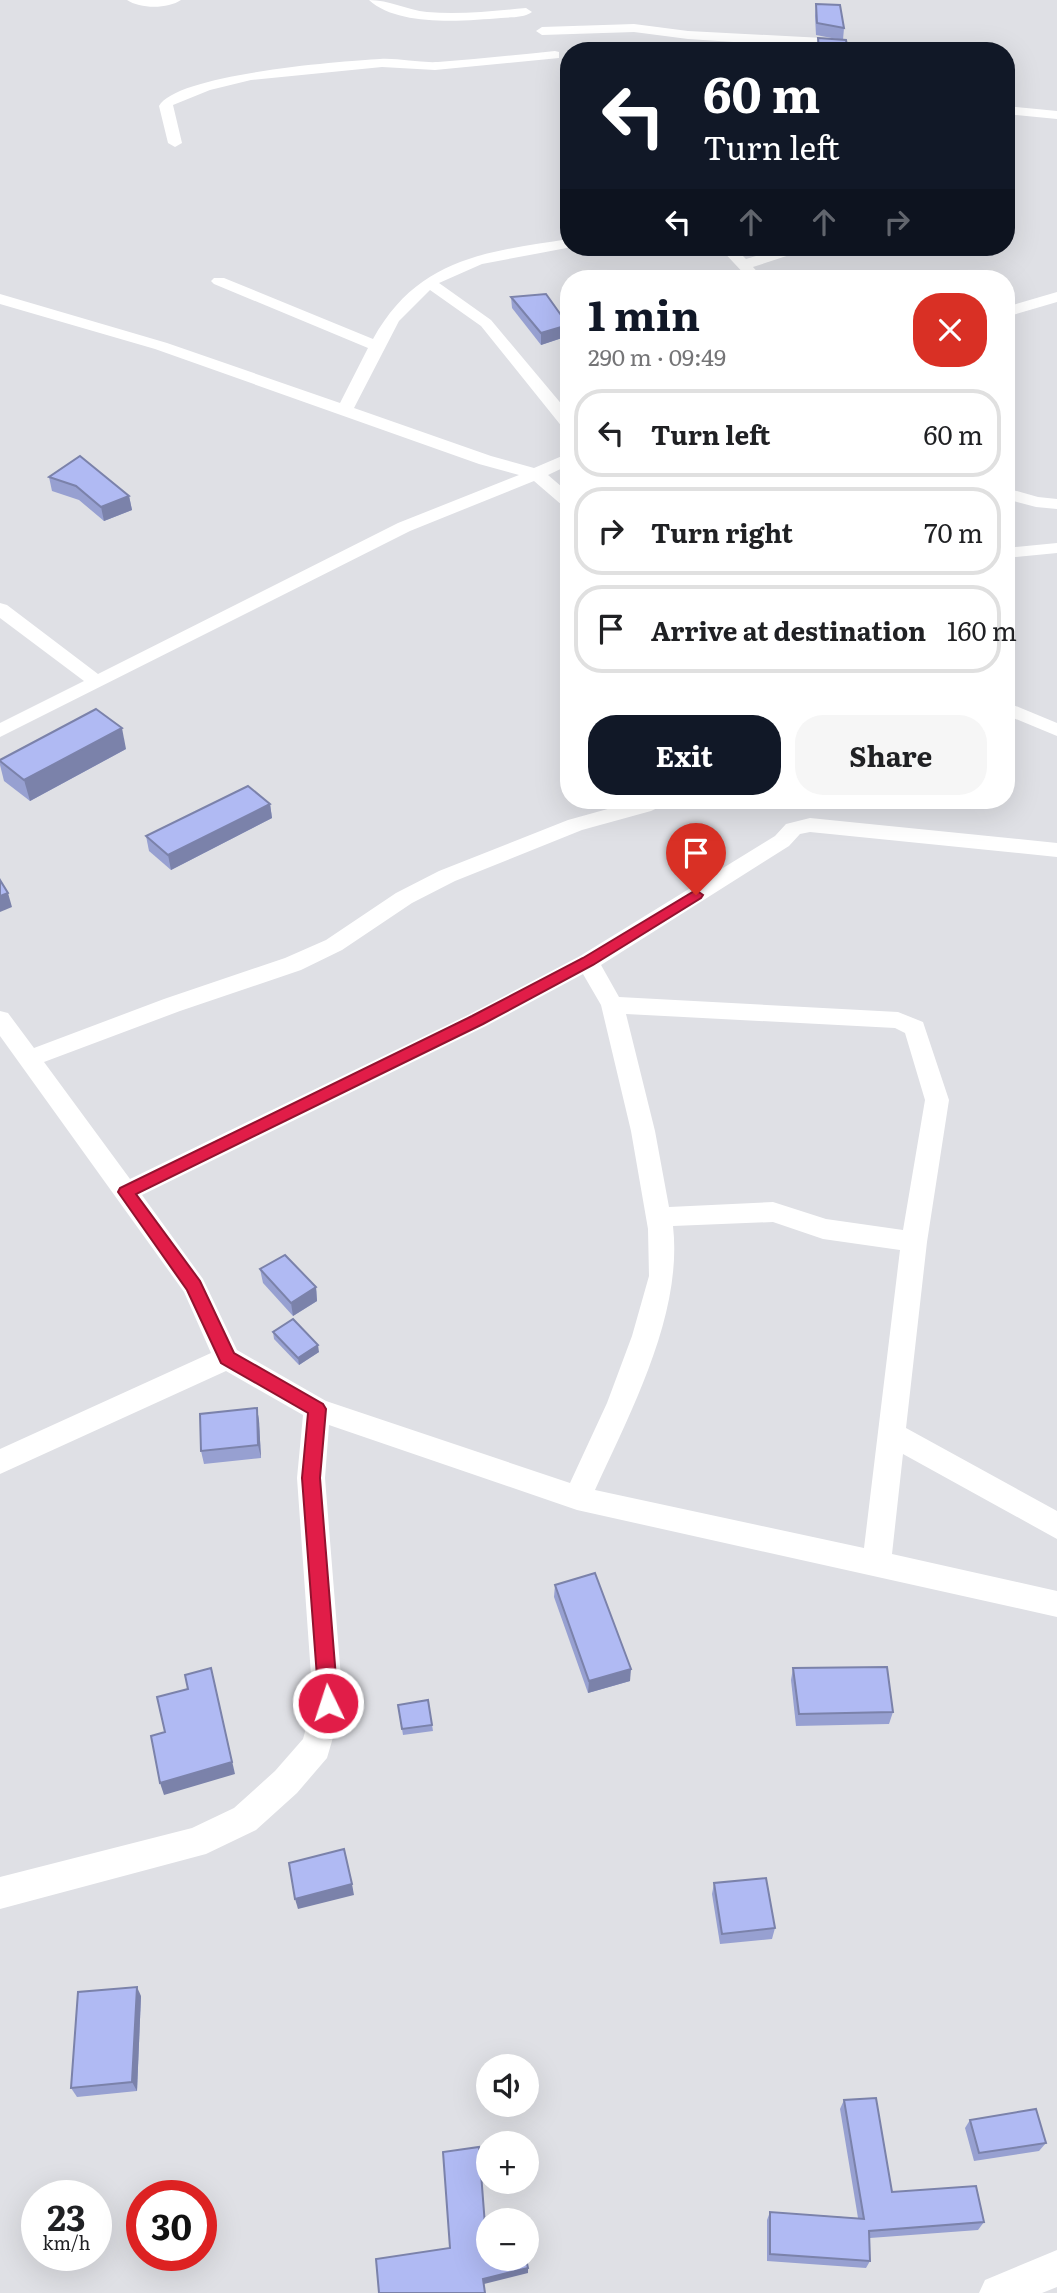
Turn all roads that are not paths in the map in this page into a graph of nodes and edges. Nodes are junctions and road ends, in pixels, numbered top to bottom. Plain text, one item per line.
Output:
1 (133, 0) edge
2 (176, 0) edge
3 (375, 0) edge
4 (517, 0) edge
5 (526, 12) junction
6 (542, 31) junction
7 (823, 42) edge
8 (1015, 111) edge
9 (1057, 115) edge
10 (175, 143) dead end
11 (560, 245) edge
12 (734, 256) edge
13 (772, 256) edge
14 (743, 265) junction
15 (748, 270) edge
16 (219, 281) dead end
17 (430, 283) junction
18 (1057, 298) edge
19 (0, 299) edge
20 (1015, 310) edge
21 (378, 347) junction
22 (345, 410) junction
23 (560, 413) edge
24 (560, 462) edge
25 (536, 474) junction
26 (560, 494) edge
27 (1015, 496) edge
28 (1057, 504) edge
29 (1057, 548) edge
30 (1015, 553) edge
31 (0, 610) edge
32 (97, 682) junction
33 (1015, 712) edge
34 (1015, 727) edge
35 (1049, 727) edge
36 (0, 731) edge
37 (633, 809) edge
38 (1057, 850) edge
39 (588, 962) junction
40 (612, 1005) junction
41 (0, 1018) edge
42 (29, 1059) junction
43 (126, 1192) junction
44 (659, 1217) junction
45 (914, 1242) junction
46 (227, 1358) junction
47 (317, 1409) junction
48 (893, 1435) junction
49 (0, 1462) edge
50 (577, 1498) junction
51 (1057, 1526) edge
52 (876, 1565) junction
53 (1057, 1604) edge
54 (0, 1893) edge
55 (1057, 2268) edge
56 (998, 2293) edge

1 - 2 street
3 - 5 street
4 - 5 street
5 - 6 street
6 - 7 street
6 - 10 street
8 - 9 street
11 - 17 street
12 - 14 street
13 - 14 street
14 - 15 street
16 - 21 street
17 - 21 street
17 - 23 street
18 - 20 street
19 - 22 street
21 - 22 street
22 - 25 street
24 - 25 street
25 - 26 street
25 - 32 street
27 - 28 street
29 - 30 street
31 - 32 street
32 - 36 street
33 - 35 street
34 - 35 street
37 - 42 street
38 - 39 street
39 - 40 street
39 - 43 street
40 - 44 street
40 - 45 street
41 - 42 street
42 - 43 street
43 - 46 street
44 - 45 street
44 - 50 street
45 - 48 street
46 - 47 street
46 - 49 street
47 - 50 street
47 - 54 street
48 - 51 street
48 - 52 street
50 - 52 street
52 - 53 street
55 - 56 street

